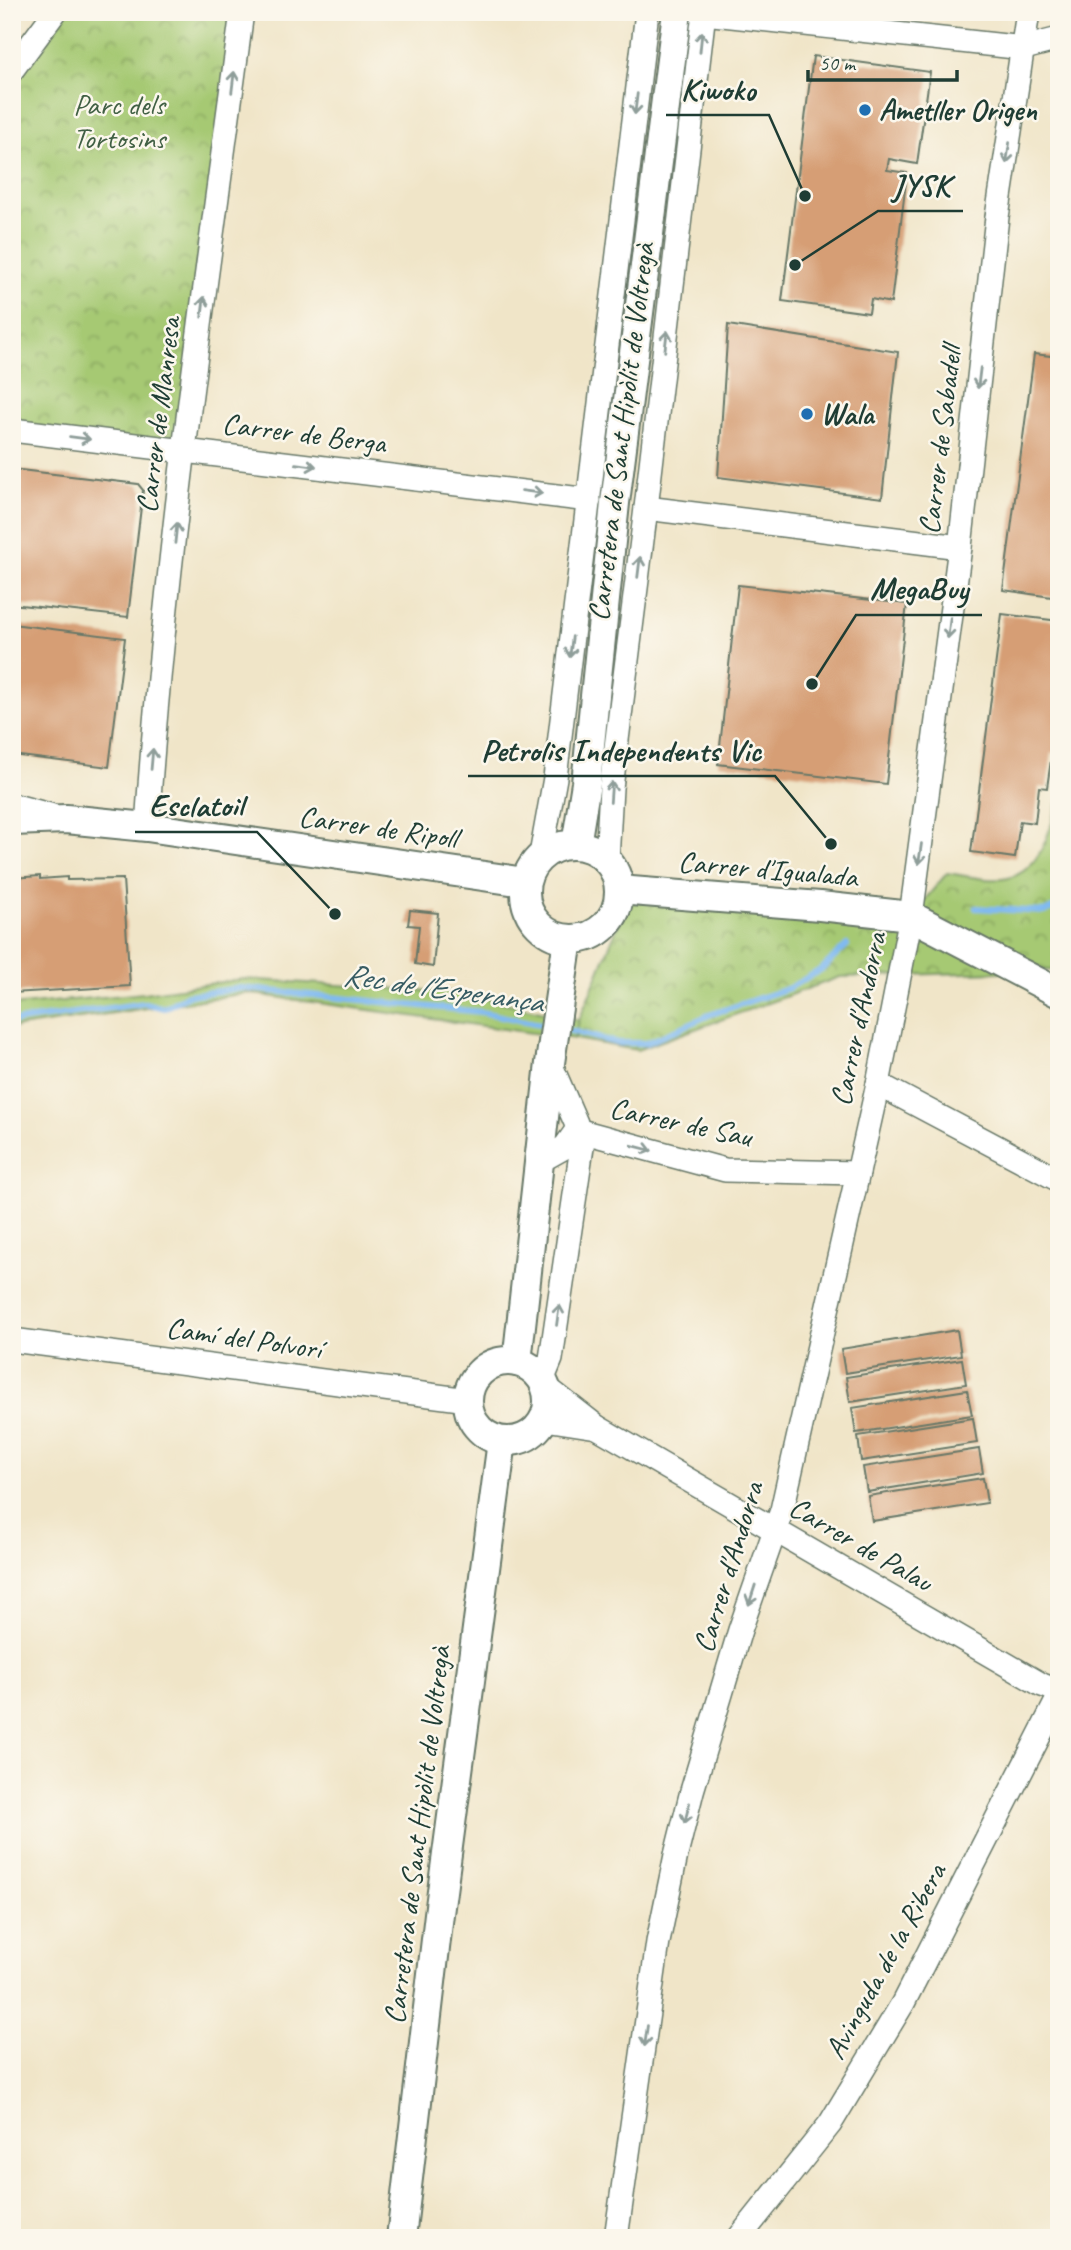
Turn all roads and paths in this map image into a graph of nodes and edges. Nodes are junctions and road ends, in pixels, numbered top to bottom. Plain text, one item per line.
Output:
1 (55, 12) edge
2 (242, 12) edge
3 (647, 12) edge
4 (677, 12) edge
5 (1028, 12) edge
6 (704, 13) edge
7 (1059, 39) edge
8 (1024, 48) junction
9 (12, 70) edge
10 (12, 430) edge
11 (184, 451) junction
12 (589, 500) junction
13 (646, 508) junction
14 (960, 547) junction
15 (12, 805) edge
16 (66, 819) junction
17 (12, 821) edge
18 (147, 827) junction
19 (576, 845) junction
20 (541, 856) junction
21 (607, 860) junction
22 (525, 882) junction
23 (619, 890) junction
24 (911, 916) junction
25 (568, 939) junction
26 (1059, 993) edge
27 (550, 1063) junction
28 (878, 1084) junction
29 (580, 1132) junction
30 (540, 1161) junction
31 (858, 1173) junction
32 (1059, 1180) edge
33 (12, 1340) edge
34 (517, 1362) junction
35 (544, 1384) junction
36 (468, 1400) junction
37 (545, 1419) junction
38 (597, 1427) junction
39 (502, 1441) junction
40 (775, 1531) junction
41 (1059, 1691) edge
42 (1059, 1697) edge
43 (401, 2238) edge
44 (616, 2238) edge
45 (739, 2238) edge

1 - 9 street
11 -> 2 street, Carrer de Manresa
3 -> 12 street, Carretera de Sant Hipòlit de Voltregà
4 - 19 street, Carretera de Sant Hipòlit de Voltregà
5 - 8 street, Carrer de Sabadell
6 - 8 street
13 -> 6 street, Carretera de Sant Hipòlit de Voltregà
7 - 8 street
8 -> 14 street, Carrer de Sabadell
10 -> 11 street, Carrer de Berga
11 -> 12 street, Carrer de Berga
18 -> 11 street, Carrer de Manresa
12 -> 20 street, Carretera de Sant Hipòlit de Voltregà
13 - 14 street
21 -> 13 street, Carretera de Sant Hipòlit de Voltregà
14 -> 24 street, Carrer de Sabadell
15 - 16 street
16 - 17 street, Carrer de Ripoll
16 - 18 street, Carrer de Ripoll
18 - 22 street, Carrer de Ripoll
19 - 20 street
19 - 21 street
20 - 22 street
21 - 23 street
22 - 25 street
23 - 24 street, Carrer d'Igualada
23 - 25 street
24 - 26 street
24 - 28 street, Carrer d'Andorra
25 - 27 street
27 - 29 street
27 - 30 street
28 - 31 street, Carrer d'Andorra
28 - 32 street
29 - 30 street
29 -> 31 street, Carrer de Sau
35 -> 29 street
30 - 34 street
31 - 40 street, Carrer d'Andorra
33 - 36 street, Camí del Polvorí
34 - 35 street
34 - 36 street
35 - 37 street
35 - 38 street, Carrer de Palau
36 - 39 street
37 - 38 street, Carrer de Palau
37 - 39 street
38 - 40 street, Carrer de Palau
39 - 43 street, Carretera de Sant Hipòlit de Voltregà
40 - 41 street, Carrer de Palau
40 -> 44 street, Carrer d'Andorra
42 - 45 street, Avinguda de la Ribera

